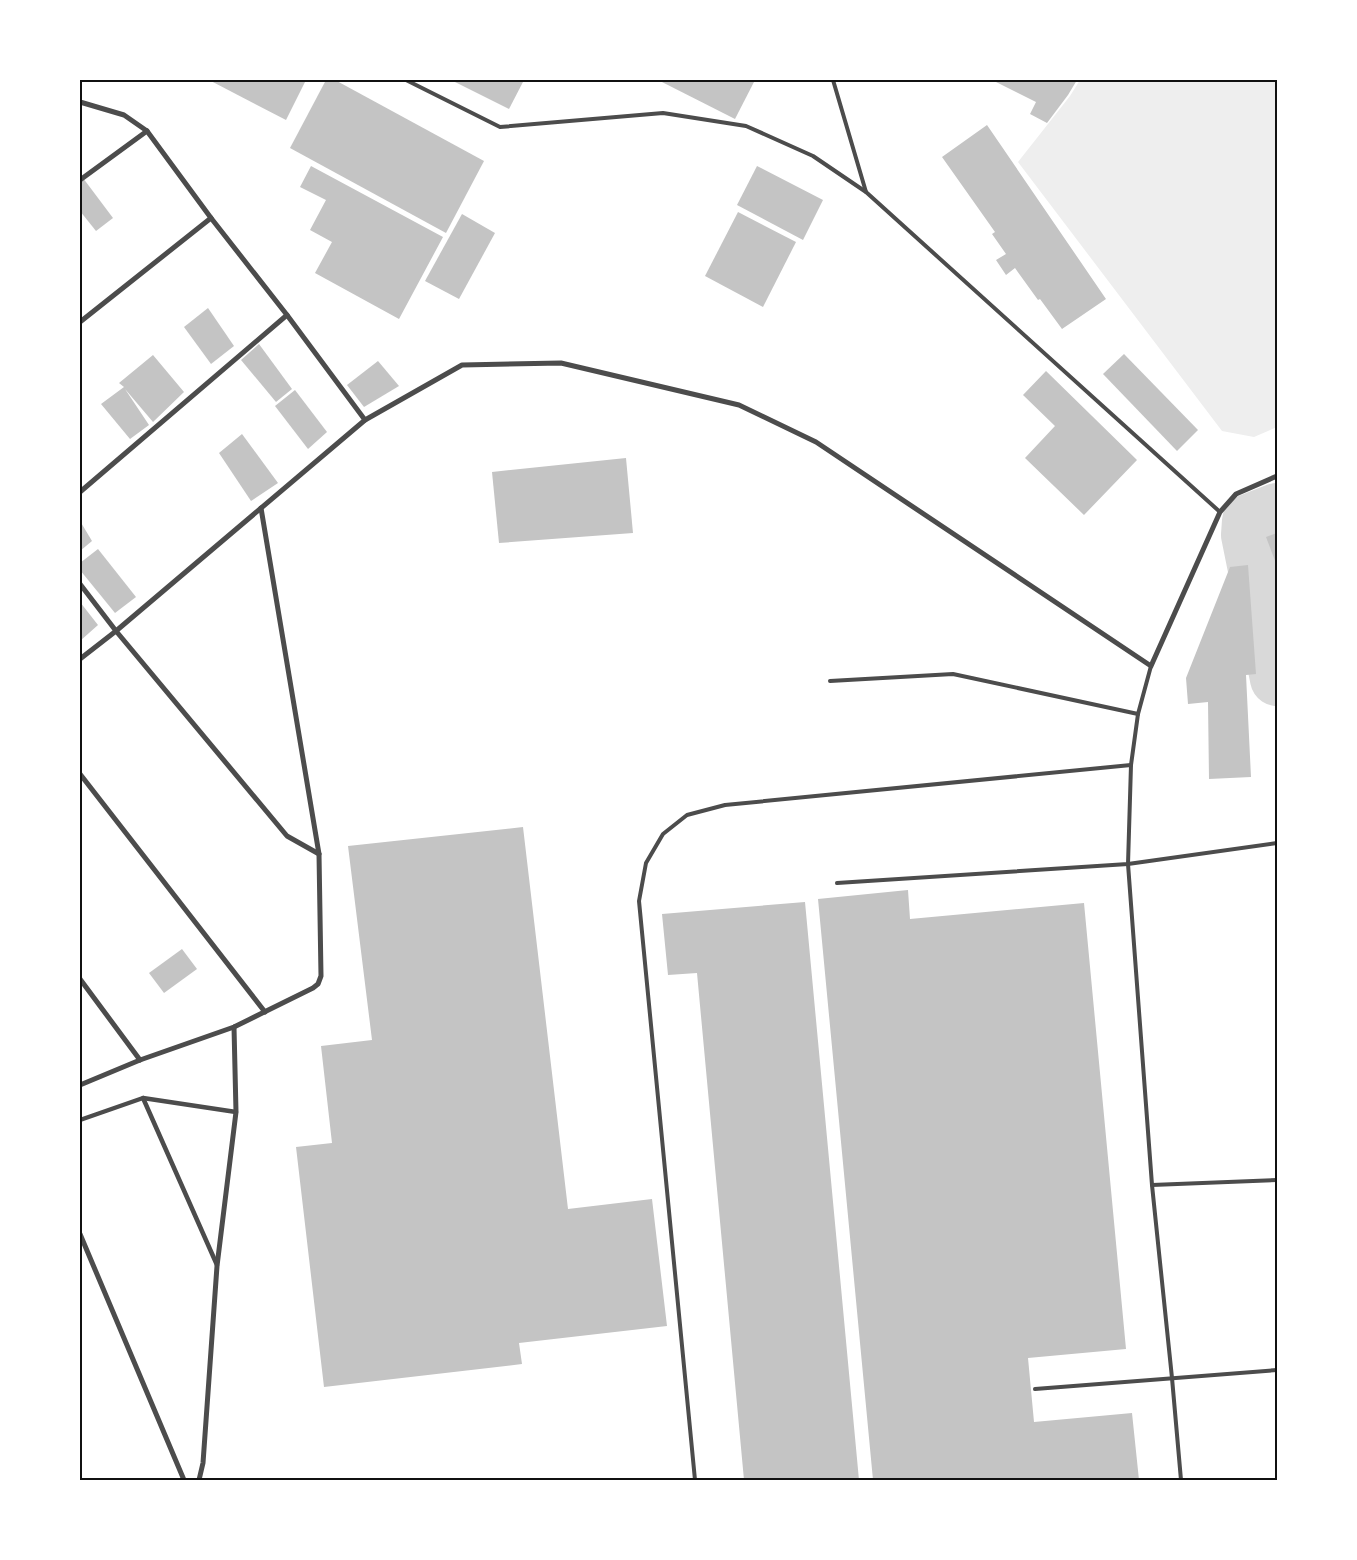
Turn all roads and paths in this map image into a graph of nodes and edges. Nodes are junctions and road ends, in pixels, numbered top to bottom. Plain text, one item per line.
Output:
1 (406, 80) edge
2 (833, 80) edge
3 (80, 102) edge
4 (147, 131) junction
5 (80, 180) edge
6 (866, 192) junction
7 (211, 218) junction
8 (287, 315) junction
9 (80, 322) edge
10 (365, 420) junction
11 (1277, 476) edge
12 (80, 492) edge
13 (262, 508) junction
14 (1220, 512) junction
15 (80, 584) edge
16 (116, 631) junction
17 (80, 659) edge
18 (1151, 666) junction
19 (830, 681) dead end
20 (1138, 714) junction
21 (1131, 765) junction
22 (80, 774) edge
23 (1277, 843) edge
24 (319, 854) junction
25 (1128, 864) junction
26 (837, 884) dead end
27 (80, 979) edge
28 (265, 1012) junction
29 (234, 1027) junction
30 (140, 1060) junction
31 (80, 1084) edge
32 (143, 1098) junction
33 (236, 1112) junction
34 (80, 1120) edge
35 (1277, 1180) edge
36 (1152, 1185) junction
37 (80, 1234) edge
38 (217, 1266) junction
39 (1277, 1370) edge
40 (1172, 1378) junction
41 (1035, 1389) dead end
42 (184, 1480) edge
43 (199, 1480) edge
44 (695, 1480) edge
45 (1181, 1480) edge

1 - 6 lane
2 - 6 lane
3 - 4 street
4 - 5 street
4 - 7 street
6 - 14 lane
7 - 8 street
7 - 9 street
8 - 10 street
8 - 12 street
10 - 13 street
10 - 18 street
11 - 14 street
13 - 16 street
13 - 24 street
14 - 18 street
15 - 16 street
16 - 17 street
16 - 24 street
18 - 20 lane
19 - 20 lane
20 - 21 lane
21 - 25 lane
21 - 44 lane
22 - 28 street
23 - 25 lane
24 - 28 street
25 - 26 lane
25 - 36 lane
27 - 30 street
28 - 29 street
29 - 30 street
29 - 33 street
30 - 31 street
32 - 33 street
32 - 34 street
32 - 38 street
33 - 38 street
35 - 36 lane
36 - 40 lane
37 - 42 street
38 - 43 street
39 - 40 lane
40 - 41 lane
40 - 45 lane

